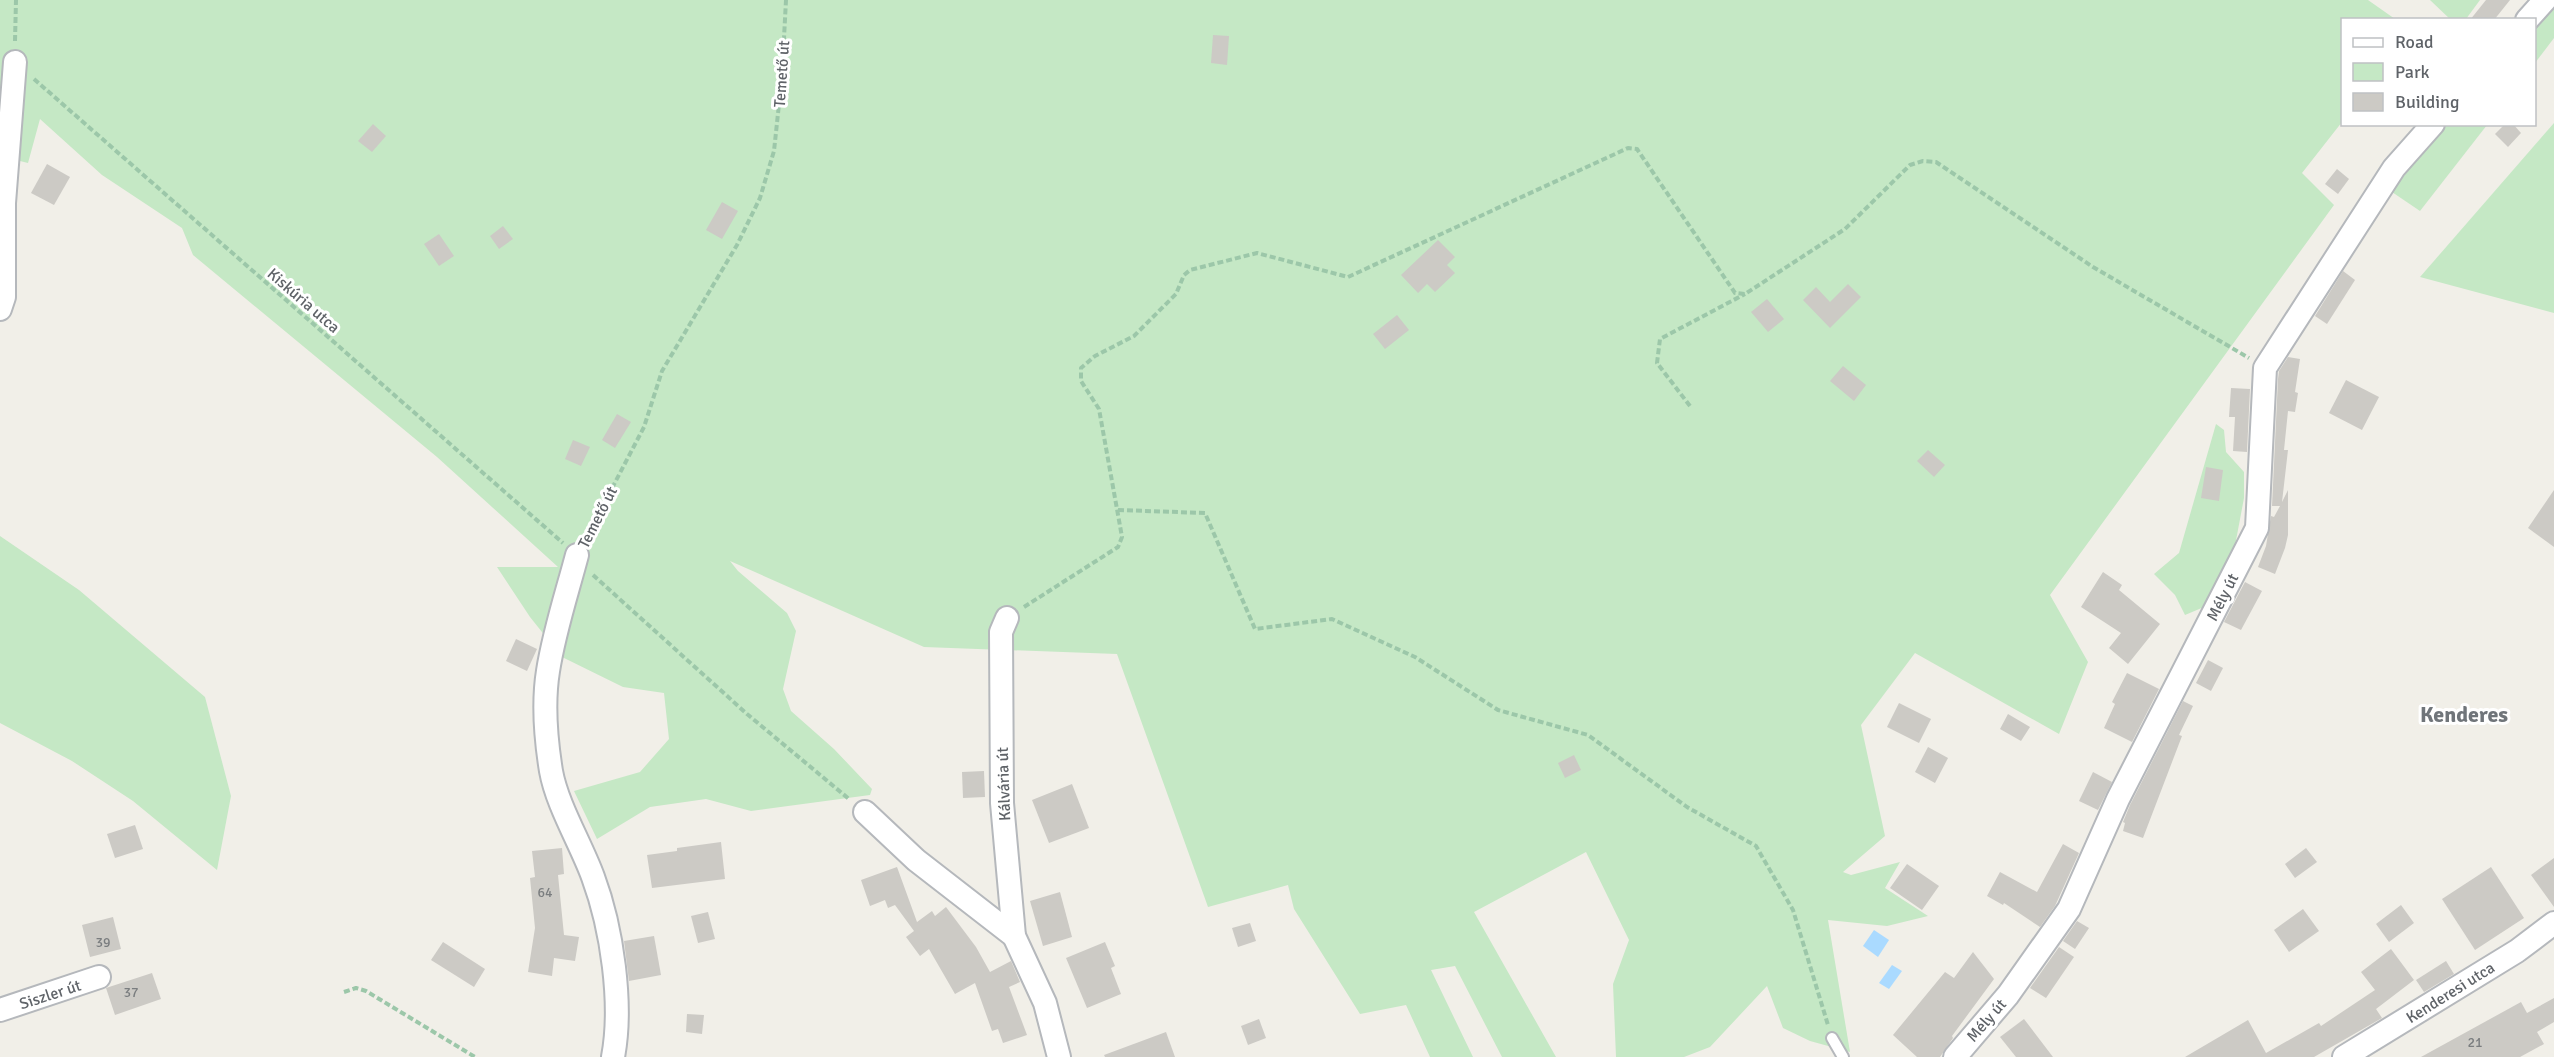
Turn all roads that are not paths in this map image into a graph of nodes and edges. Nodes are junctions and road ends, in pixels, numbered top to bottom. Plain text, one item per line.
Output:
1 (2545, 0) edge
2 (2529, 18) edge
3 (15, 62) road end
4 (2431, 126) edge
5 (0, 309) edge
6 (577, 555) road end
7 (1004, 625) road end
8 (865, 812) road end
9 (2554, 923) edge
10 (1014, 936) junction
11 (99, 977) dead end
12 (0, 1010) edge
13 (1832, 1038) road end
14 (613, 1057) edge
15 (1059, 1057) edge
16 (1843, 1057) edge
17 (1955, 1057) edge
18 (2344, 1057) edge

1 - 2 street
3 - 5 street
4 - 17 street, Mély út
6 - 14 street, Temető út
7 - 10 street, Kálvária út
8 - 10 street, Kálvária út
9 - 18 street, Kenderesi utca
10 - 15 street, Kálvária út
11 - 12 street, Siszler út
13 - 16 lane

